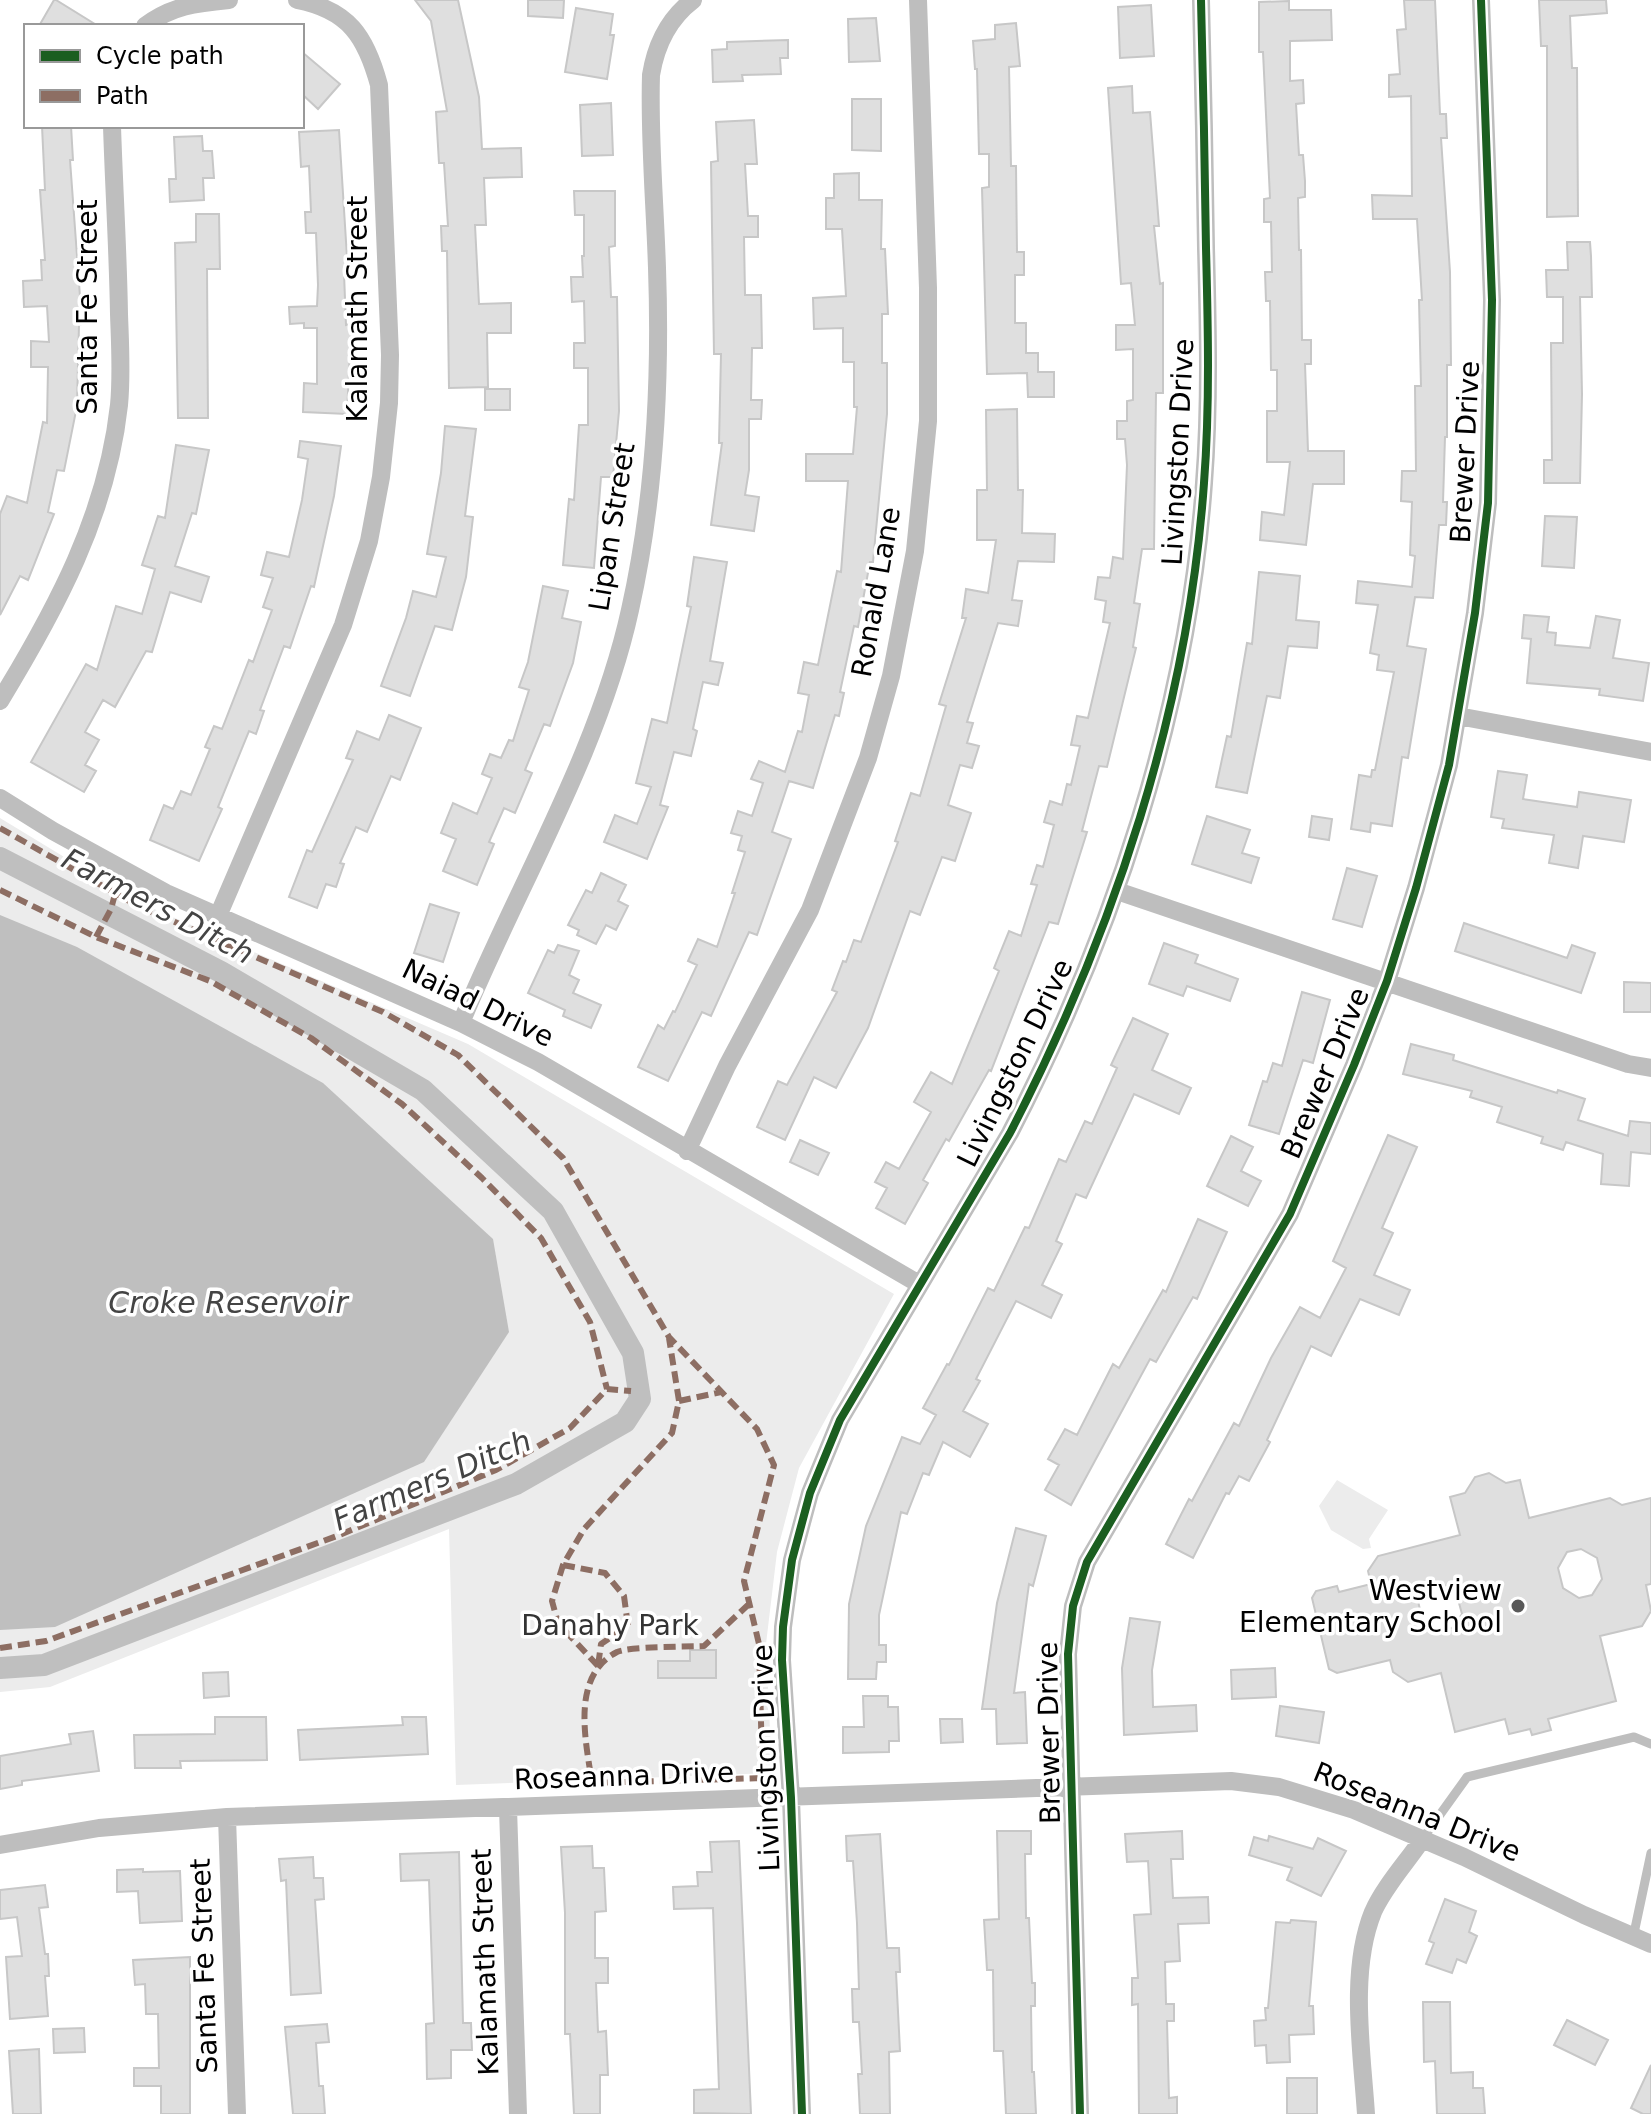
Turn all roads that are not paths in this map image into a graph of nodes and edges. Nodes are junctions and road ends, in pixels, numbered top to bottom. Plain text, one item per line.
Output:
1 (229, 0) edge
2 (297, 0) edge
3 (693, 0) edge
4 (918, 0) edge
5 (1201, 0) edge
6 (1481, 0) edge
7 (148, 24) edge
8 (112, 128) edge
9 (0, 701) edge
10 (1458, 716) junction
11 (1651, 752) edge
12 (0, 798) edge
13 (1117, 891) junction
14 (218, 916) junction
15 (1387, 981) junction
16 (461, 1023) junction
17 (1651, 1068) edge
18 (687, 1151) junction
19 (919, 1284) junction
20 (1651, 1744) edge
21 (1070, 1786) junction
22 (791, 1798) junction
23 (508, 1808) junction
24 (227, 1817) junction
25 (1421, 1841) junction
26 (0, 1845) edge
27 (1651, 1853) edge
28 (1642, 1941) edge
29 (237, 2114) edge
30 (518, 2114) edge
31 (802, 2114) edge
32 (1080, 2114) edge
33 (1366, 2114) edge

1 - 7 street
2 - 14 street, Kalamath Street
3 - 16 street, Lipan Street
4 - 18 street, Ronald Lane
5 - 13 street, Livingston Drive
6 - 10 street, Brewer Drive
8 - 9 street, Santa Fe Street
10 - 11 street
10 - 15 street, Brewer Drive
12 - 14 street, Naiad Drive
13 - 15 street
13 - 19 street, Livingston Drive
14 - 16 street, Naiad Drive
15 - 17 street
15 - 21 street, Brewer Drive
16 - 18 street, Naiad Drive
18 - 19 street, Naiad Drive
19 - 22 street, Livingston Drive
20 - 25 lane
21 - 22 street, Roseanna Drive
21 - 25 street, Roseanna Drive
21 - 32 street, Brewer Drive
22 - 23 street, Roseanna Drive
22 - 31 street, Livingston Drive
23 - 24 street, Roseanna Drive
23 - 30 street, Kalamath Street
24 - 26 street, Roseanna Drive
24 - 29 street, Santa Fe Street
25 - 28 street, Roseanna Drive
25 - 33 street
27 - 28 lane

